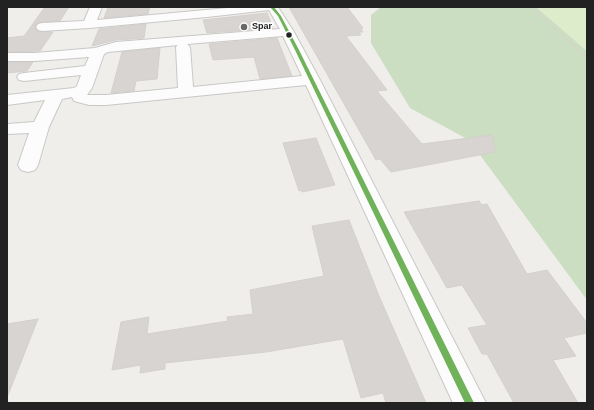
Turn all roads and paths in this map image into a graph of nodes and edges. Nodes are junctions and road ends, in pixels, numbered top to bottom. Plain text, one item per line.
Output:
1 (96, 7) edge
2 (267, 7) edge
3 (272, 7) edge
4 (531, 7) edge
5 (88, 24) junction
6 (42, 27) dead end
7 (288, 32) junction
8 (183, 47) dead end
9 (98, 52) junction
10 (7, 57) edge
11 (587, 58) edge
12 (91, 70) junction
13 (24, 77) dead end
14 (312, 80) junction
15 (78, 92) junction
16 (186, 93) junction
17 (56, 94) junction
18 (7, 100) edge
19 (40, 126) junction
20 (7, 129) edge
21 (28, 165) dead end
22 (470, 403) edge

1 - 5 street
2 - 5 street
3 - 7 street
4 - 11 path
5 - 6 street
7 - 9 street
7 - 14 street
8 - 16 street
9 - 10 street
9 - 12 street
12 - 13 street
12 - 15 street
14 - 16 street
14 - 22 street
15 - 16 street
15 - 17 street
17 - 18 street
17 - 19 street
19 - 20 street
19 - 21 street

